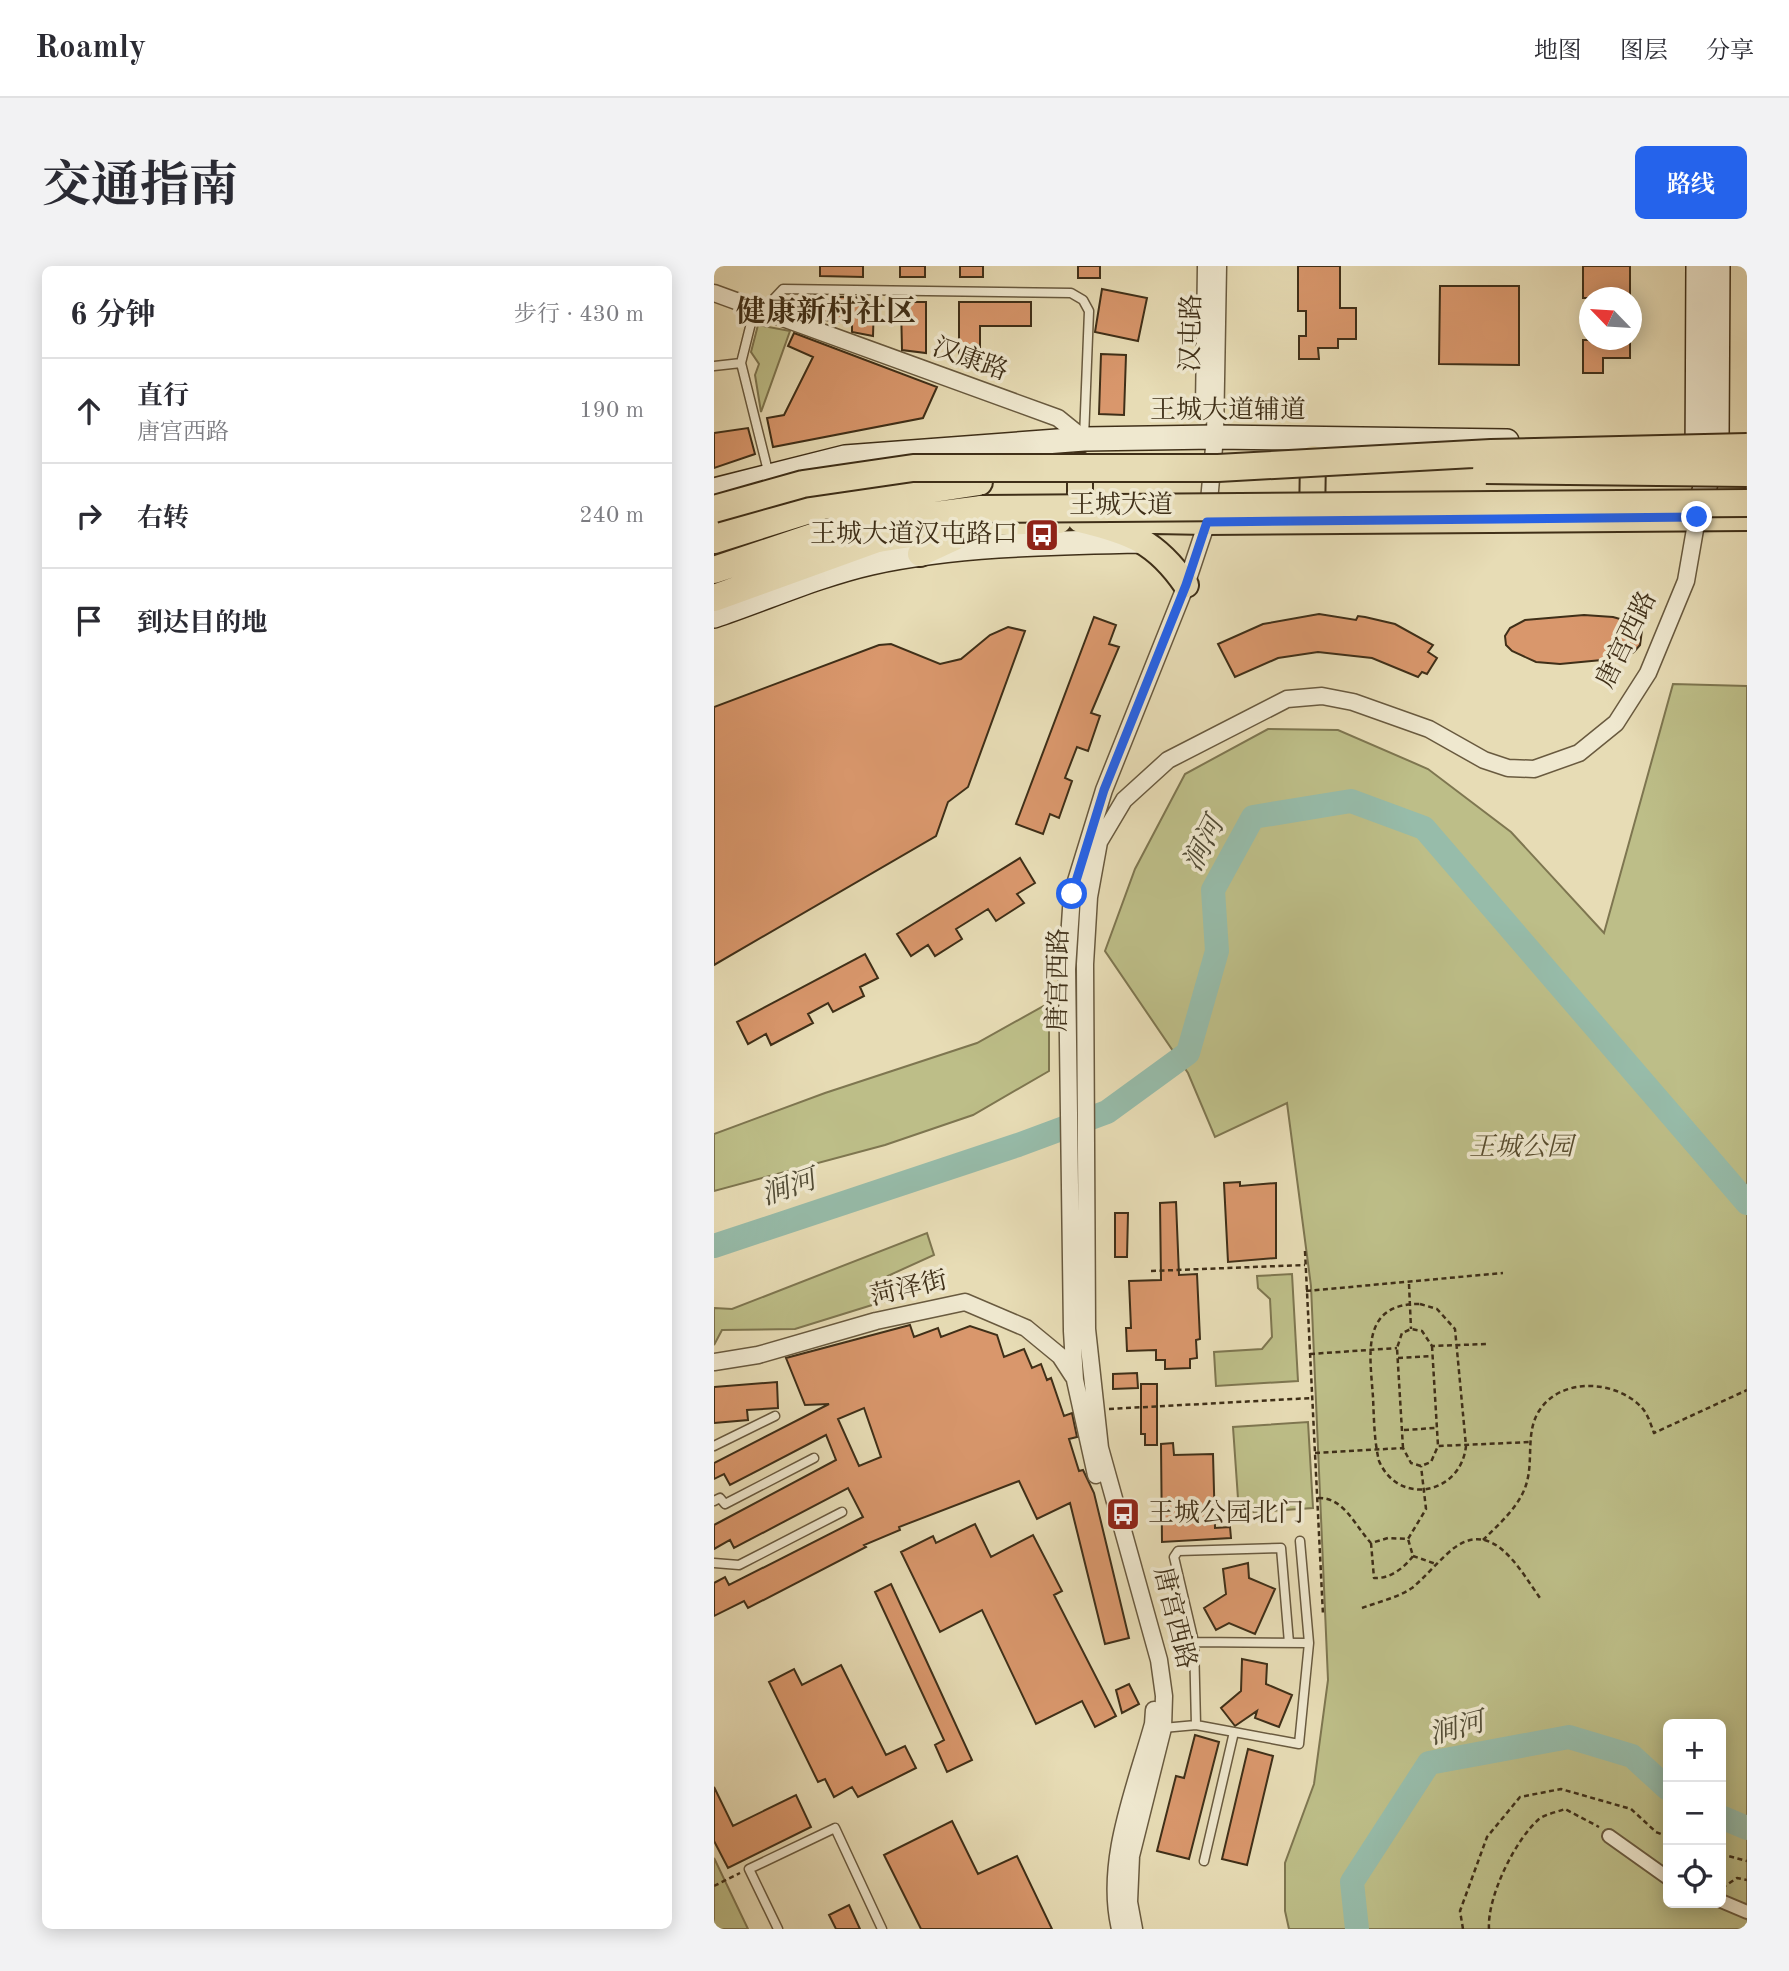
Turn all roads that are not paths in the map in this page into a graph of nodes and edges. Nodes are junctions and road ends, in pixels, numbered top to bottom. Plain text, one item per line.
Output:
1 (1206, 266) edge
2 (1218, 266) edge
3 (1698, 266) edge
4 (1718, 266) edge
5 (714, 293) edge
6 (763, 311) junction
7 (741, 363) junction
8 (714, 366) edge
9 (1084, 439) junction
10 (1747, 440) edge
11 (1646, 443) junction
12 (1747, 447) edge
13 (1706, 449) junction
14 (1211, 452) junction
15 (1569, 457) junction
16 (1313, 458) junction
17 (1747, 458) edge
18 (1080, 465) junction
19 (1747, 473) edge
20 (769, 475) junction
21 (714, 490) edge
22 (1747, 503) edge
23 (714, 509) edge
24 (1697, 517) junction
25 (1747, 518) edge
26 (1080, 520) junction
27 (1312, 520) junction
28 (1207, 522) junction
29 (988, 523) junction
30 (714, 529) edge
31 (880, 538) junction
32 (714, 540) edge
33 (1146, 541) junction
34 (920, 554) junction
35 (714, 570) edge
36 (714, 584) edge
37 (1186, 585) junction
38 (714, 598) edge
39 (714, 616) edge
40 (1079, 1330) junction
41 (714, 1362) edge
42 (1083, 1381) junction
43 (775, 1416) dead end
44 (714, 1446) edge
45 (814, 1458) dead end
46 (714, 1501) edge
47 (842, 1513) dead end
48 (1300, 1541) dead end
49 (714, 1563) edge
50 (1194, 1642) junction
51 (1289, 1643) junction
52 (1309, 1643) junction
53 (1196, 1725) junction
54 (1163, 1728) junction
55 (1234, 1732) junction
56 (1609, 1836) road end
57 (1204, 1861) dead end
58 (1663, 1874) edge
59 (1726, 1903) edge
60 (1747, 1912) edge
61 (778, 1929) edge
62 (882, 1929) edge
63 (1120, 1929) edge
64 (1134, 1929) edge

1 - 14 street, 汉屯路
2 - 14 street, 汉屯路
3 - 13 main road, 唐宫西路
4 - 13 main road, 唐宫西路
5 - 6 street, 汉康路
6 - 7 lane
6 - 9 street, 汉康路
6 - 9 lane
7 - 8 lane
7 - 20 lane
9 - 14 main road, 王城大道辅道
9 - 20 main road, 王城大道辅道
10 - 13 main road, 王城大道辅道
11 - 13 main road, 王城大道辅道
11 - 14 main road, 王城大道辅道
11 - 15 main road
12 - 14 highway, bridge
13 - 15 main road
13 - 17 main road
13 - 24 main road, 唐宫西路
14 - 16 main road
14 - 18 main road
14 - 19 highway, 王城大道, bridge
14 - 23 highway, bridge
14 - 28 street, 汉屯路
14 - 32 highway, 王城大道, bridge
15 - 16 main road
16 - 27 main road
18 - 26 main road
18 - 30 main road
20 - 21 main road, 王城大道辅道
22 - 35 highway, 王城大道, bridge
24 - 25 main road
24 - 27 main road
24 - 40 street, 唐宫西路
26 - 28 main road
26 - 29 main road
26 - 33 main road
27 - 28 main road
28 - 37 street, 唐宫西路
29 - 31 main road
29 - 34 main road
31 - 36 main road
31 - 38 highway
33 - 34 main road
33 - 37 main road
34 - 39 main road
37 - 40 street, 唐宫西路
40 - 42 street, 唐宫西路
41 - 42 street, 菏泽街
42 - 54 street, 唐宫西路
42 - 63 street, 唐宫西路
43 - 44 lane
45 - 46 lane
47 - 49 lane
48 - 52 lane
50 - 51 lane
50 - 51 lane
50 - 53 lane
51 - 52 lane
52 - 55 lane
53 - 54 lane
53 - 55 lane
54 - 64 street, 唐宫西路
55 - 57 lane
56 - 58 street
59 - 60 street
61 - 62 lane

